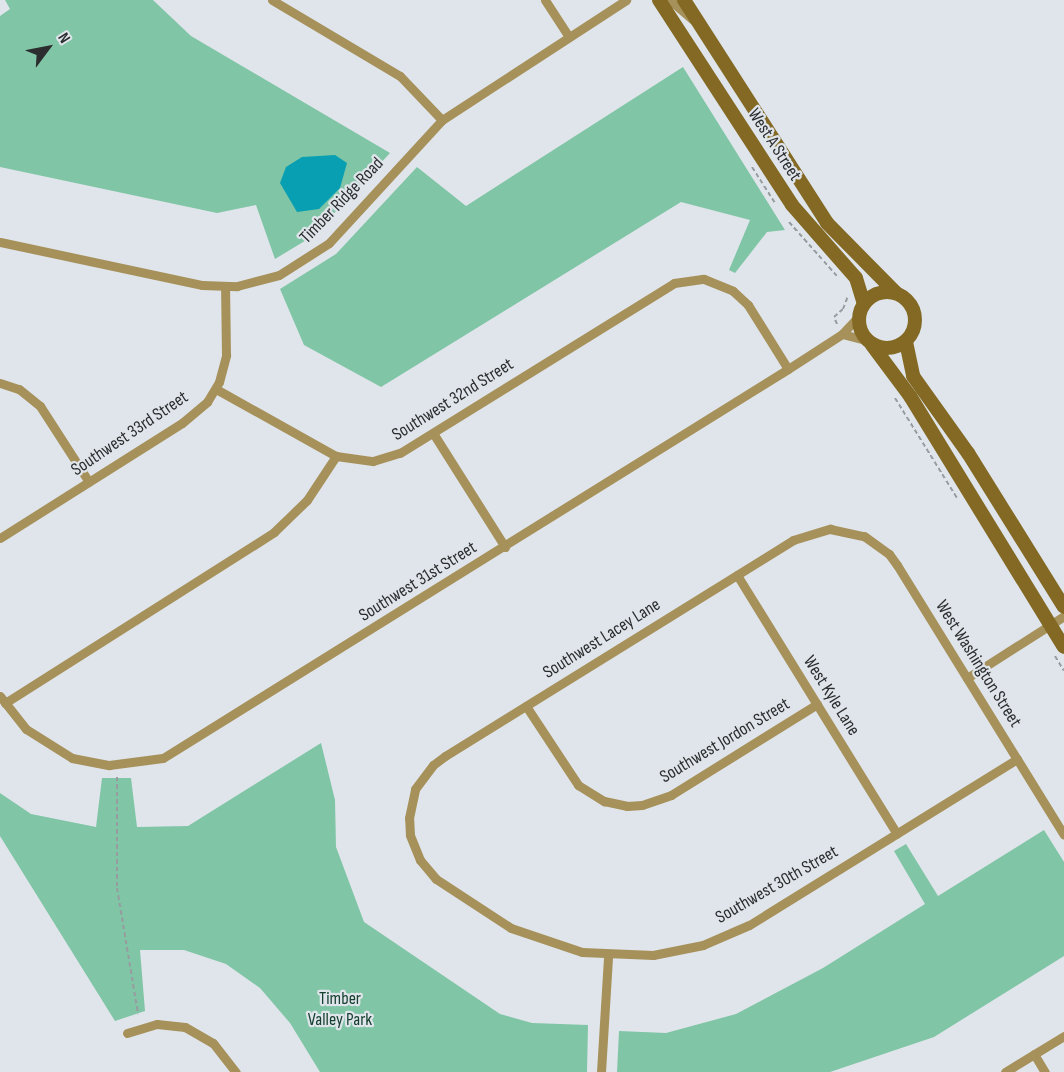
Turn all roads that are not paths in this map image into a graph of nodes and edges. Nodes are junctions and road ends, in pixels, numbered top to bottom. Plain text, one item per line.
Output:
1 (272, 0) edge
2 (545, 0) edge
3 (626, 0) edge
4 (659, 0) edge
5 (670, 0) edge
6 (684, 0) edge
7 (700, 25) junction
8 (569, 37) junction
9 (442, 120) junction
10 (0, 242) edge
11 (225, 286) junction
12 (896, 294) junction
13 (861, 310) junction
14 (842, 334) junction
15 (869, 342) junction
16 (906, 342) junction
17 (788, 369) junction
18 (0, 383) edge
19 (216, 389) junction
20 (433, 433) junction
21 (336, 456) junction
22 (89, 482) junction
23 (845, 530) joint
24 (0, 538) edge
25 (505, 547) junction
26 (737, 575) junction
27 (1064, 608) edge
28 (1064, 616) edge
29 (1050, 624) junction
30 (1064, 646) edge
31 (967, 678) junction
32 (2, 699) edge
33 (817, 705) junction
34 (526, 706) junction
35 (1017, 759) junction
36 (409, 818) joint
37 (897, 834) junction
38 (1064, 835) edge
39 (608, 956) junction
40 (127, 1033) dead end
41 (1064, 1036) edge
42 (1034, 1054) junction
43 (236, 1072) edge
44 (601, 1072) edge
45 (1005, 1072) edge
46 (1045, 1072) edge

1 - 9 street
2 - 8 street
3 - 8 street, Timber Ridge Road
4 - 13 main road, West A Street
5 - 7 street
6 - 7 main road, West A Street
7 - 12 main road, West A Street
8 - 9 street, Timber Ridge Road
9 - 11 street, Timber Ridge Road
10 - 11 street, Timber Ridge Road
11 - 19 street, Southwest 33rd Street
12 - 13 main road
12 - 16 main road
13 - 14 street, Southwest 31st Street
13 - 15 main road
14 - 15 street
14 - 17 street, Southwest 31st Street
15 - 16 main road
15 - 29 main road
16 - 27 main road
17 - 20 street, Southwest 32nd Street
17 - 25 street, Southwest 31st Street
18 - 22 street
19 - 21 street, Southwest 32nd Street
19 - 22 street, Southwest 33rd Street
20 - 21 street, Southwest 32nd Street
20 - 25 street
21 - 32 street
22 - 24 street, Southwest 33rd Street
23 - 26 street, Southwest Lacey Lane
23 - 31 street, West Washington Street
25 - 32 street, Southwest 31st Street
26 - 33 street, West Kyle Lane
26 - 34 street, Southwest Lacey Lane
28 - 29 street
29 - 30 main road
29 - 31 street
31 - 35 street, West Washington Street
33 - 34 street, Southwest Jordon Street
33 - 37 street, West Kyle Lane
34 - 36 street, Southwest Lacey Lane
35 - 37 street, Southwest 30th Street
35 - 38 street, West Washington Street
36 - 39 street, Southwest 30th Street
37 - 39 street, Southwest 30th Street
39 - 44 street
40 - 43 street
41 - 42 street
42 - 45 street
42 - 46 street

